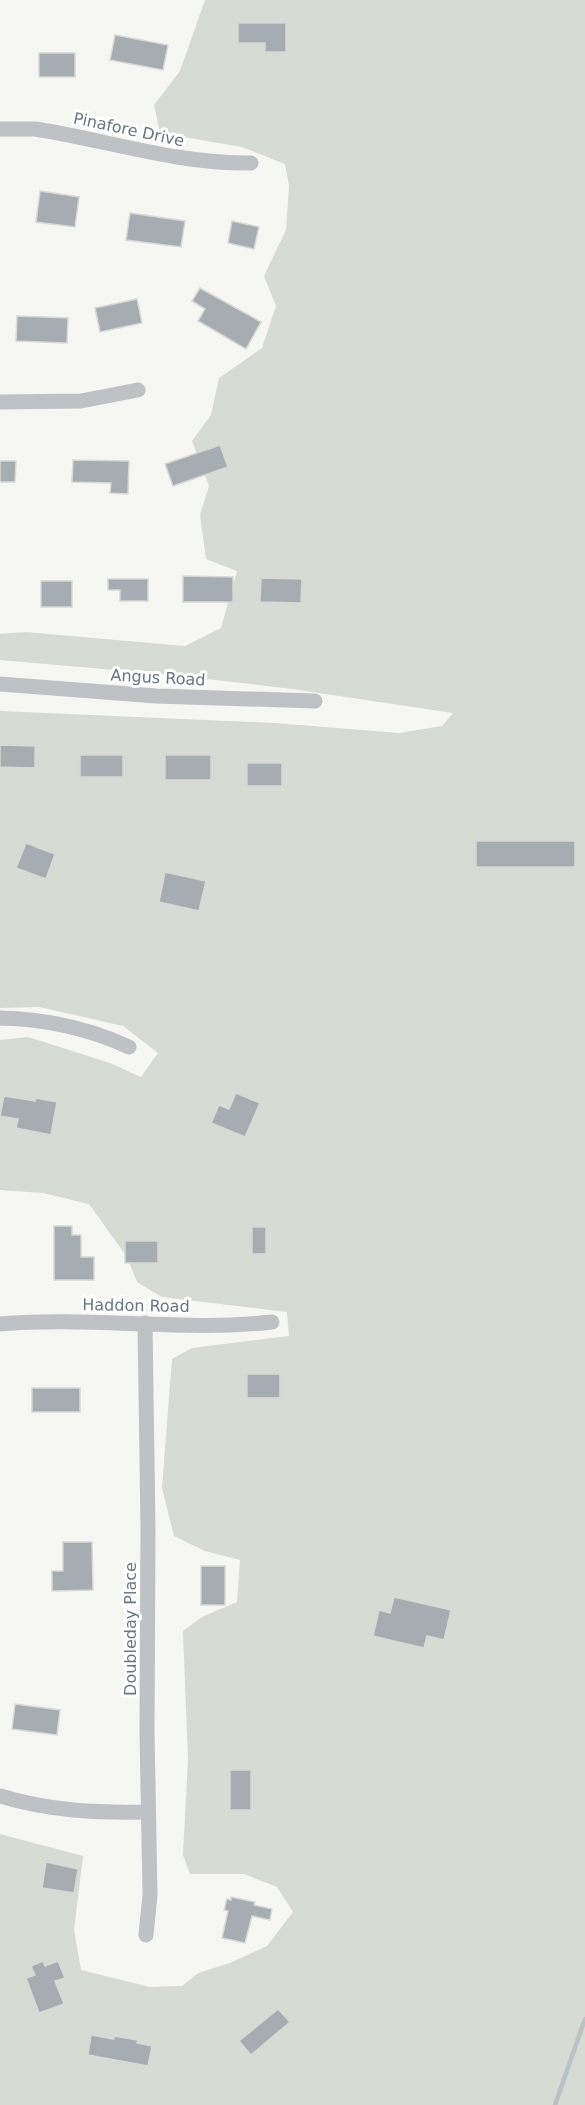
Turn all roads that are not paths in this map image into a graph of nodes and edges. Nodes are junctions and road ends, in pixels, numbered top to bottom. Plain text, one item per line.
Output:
1 (0, 129) edge
2 (251, 163) dead end
3 (138, 390) dead end
4 (0, 402) edge
5 (0, 684) edge
6 (315, 701) dead end
7 (0, 1018) edge
8 (129, 1047) dead end
9 (272, 1322) dead end
10 (145, 1323) junction
11 (0, 1324) edge
12 (0, 1796) edge
13 (148, 1812) junction
14 (146, 1935) dead end

1 - 2 street, Pinafore Drive
3 - 4 street
5 - 6 street, Angus Road
7 - 8 street
9 - 10 street, Haddon Road
10 - 11 street, Haddon Road
10 - 13 street, Doubleday Place
12 - 13 street
13 - 14 street, Doubleday Place

